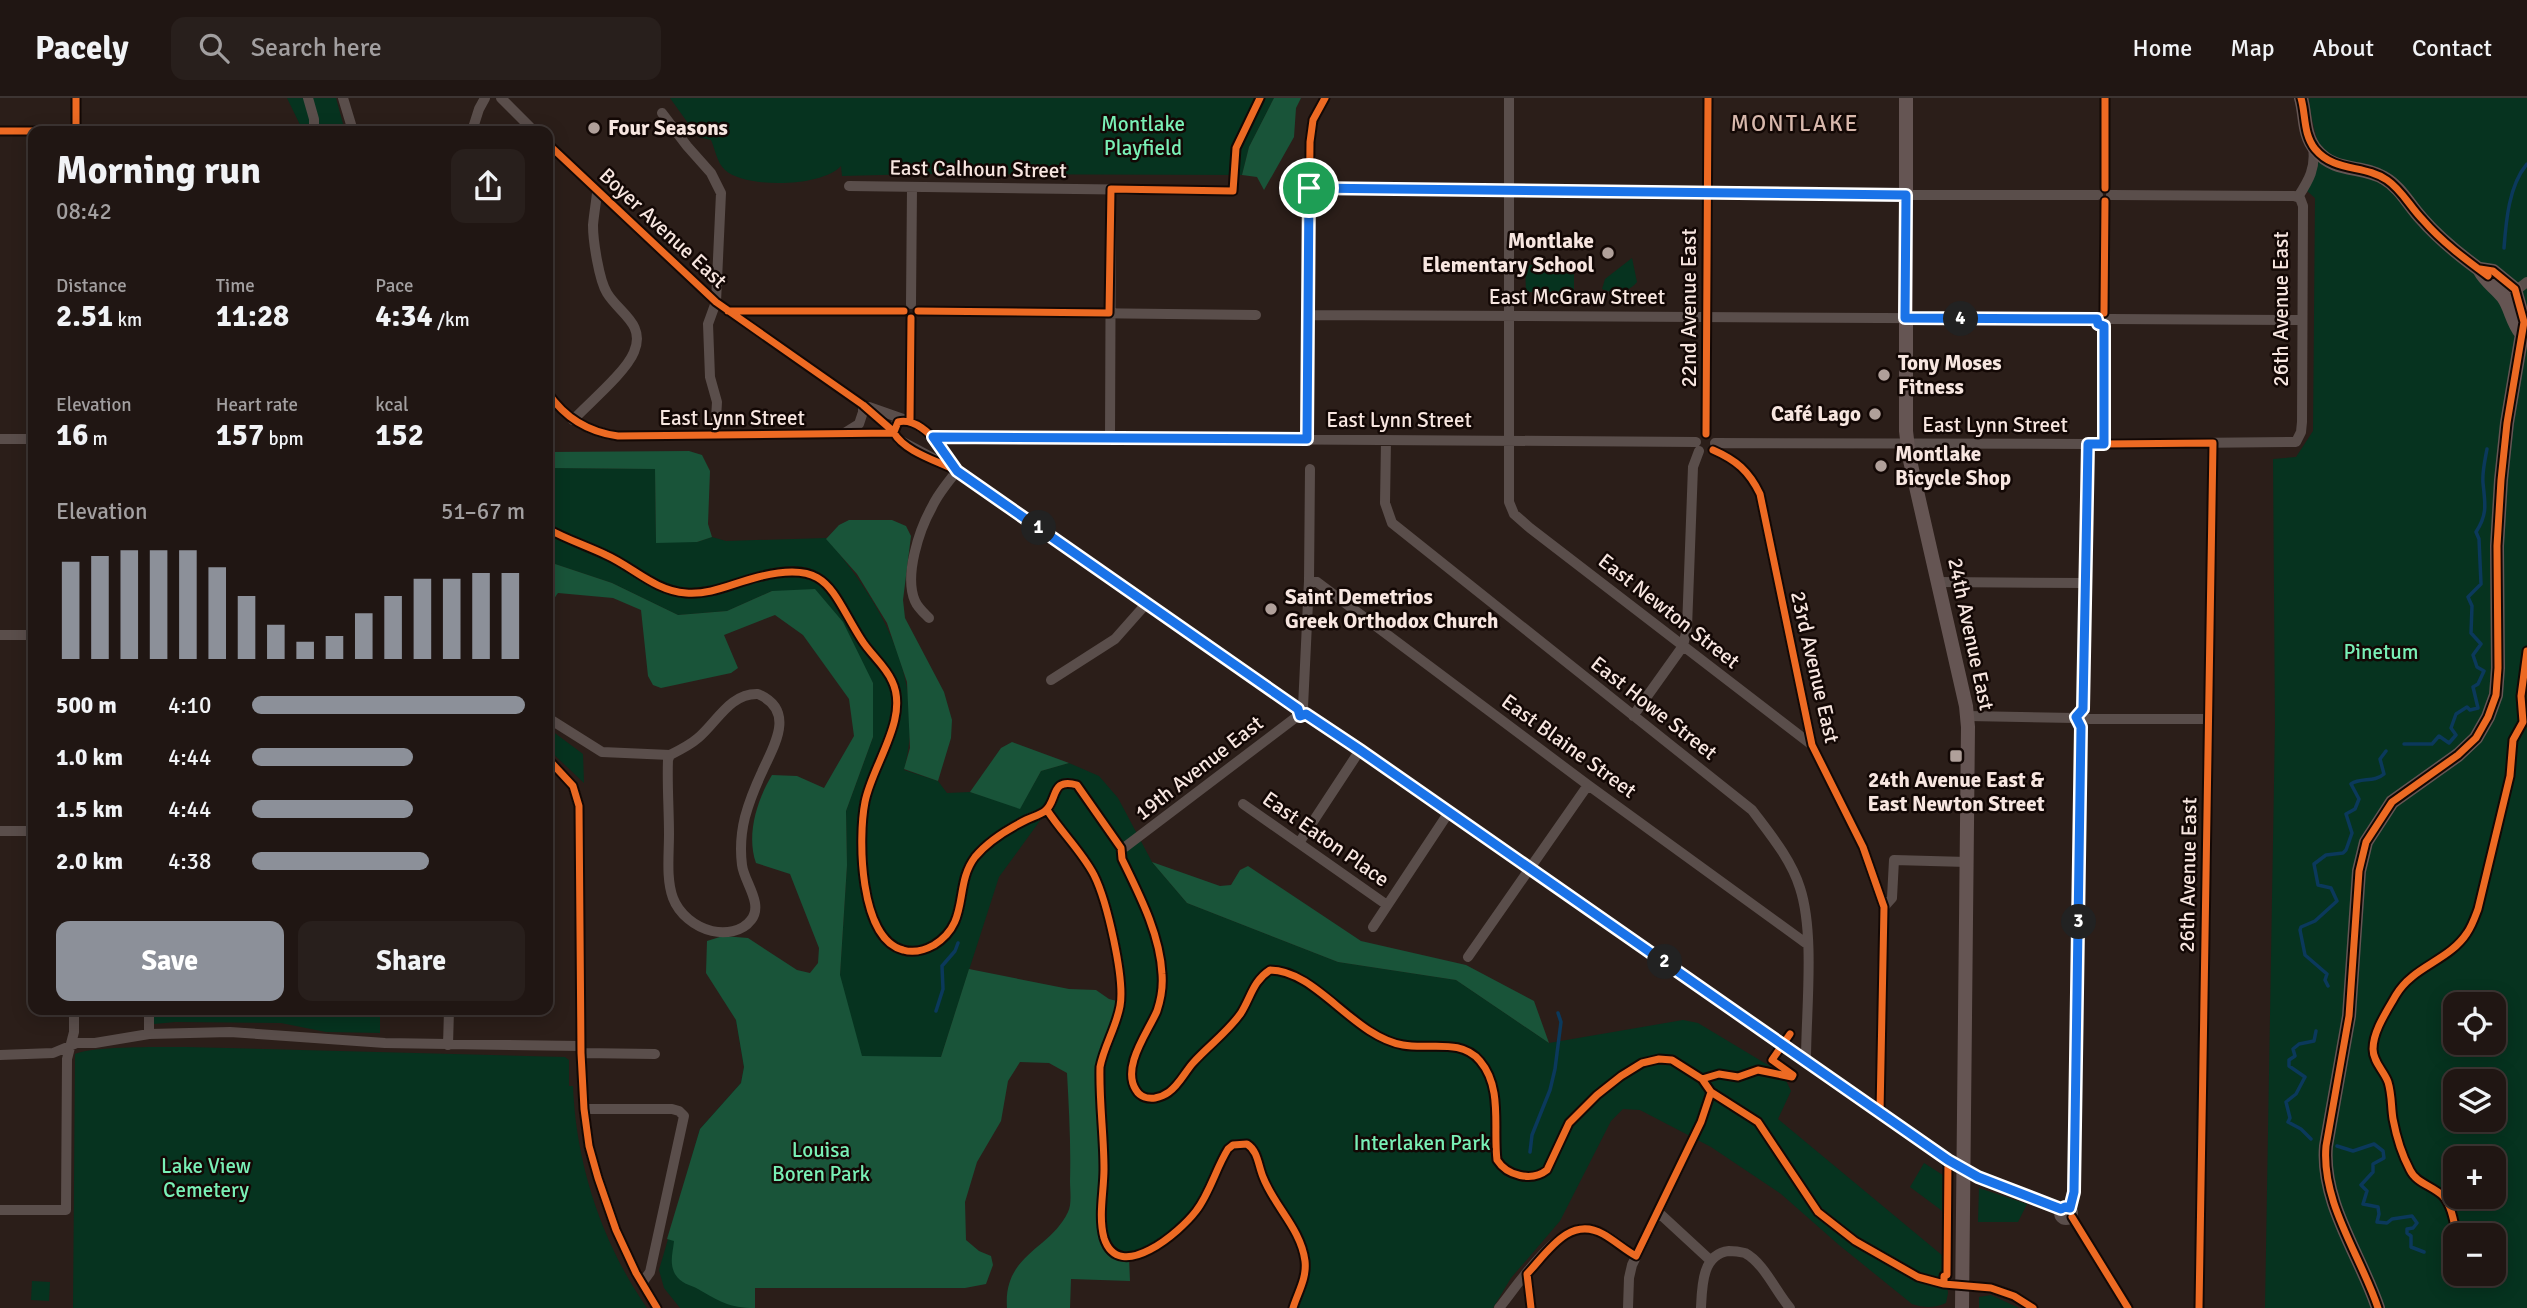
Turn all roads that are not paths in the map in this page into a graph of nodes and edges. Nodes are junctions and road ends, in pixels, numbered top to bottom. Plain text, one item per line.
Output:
1 (76, 98) edge
2 (308, 98) edge
3 (342, 98) edge
4 (485, 98) edge
5 (500, 98) edge
6 (1325, 98) edge
7 (1508, 98) edge
8 (1708, 98) edge
9 (1906, 98) edge
10 (2105, 98) edge
11 (2302, 100) edge
12 (662, 113) dead end
13 (76, 126) edge
14 (314, 126) edge
15 (351, 126) edge
16 (474, 126) edge
17 (529, 126) edge
18 (0, 131) edge
19 (28, 131) edge
20 (2313, 147) junction
21 (553, 149) edge
22 (849, 186) dead end
23 (912, 188) junction
24 (1309, 188) junction
25 (1111, 189) junction
26 (1508, 190) junction
27 (1233, 191) dead end
28 (1708, 192) junction
29 (597, 193) junction
30 (1906, 195) junction
31 (2105, 195) junction
32 (2296, 197) junction
33 (2517, 293) edge
34 (716, 302) junction
35 (728, 311) junction
36 (911, 311) junction
37 (1109, 313) junction
38 (1256, 315) dead end
39 (1308, 315) junction
40 (1508, 315) junction
41 (1706, 317) junction
42 (1905, 318) junction
43 (2104, 319) junction
44 (2302, 320) junction
45 (553, 398) edge
46 (863, 405) junction
47 (573, 420) junction
48 (909, 421) junction
49 (2302, 422) joint
50 (894, 433) junction
51 (1706, 434) junction
52 (715, 435) junction
53 (839, 435) junction
54 (934, 437) junction
55 (1110, 437) junction
56 (0, 439) edge
57 (28, 439) edge
58 (1307, 439) junction
59 (1386, 440) junction
60 (1508, 440) junction
61 (1907, 443) junction
62 (2213, 443) junction
63 (2088, 444) junction
64 (2104, 444) junction
65 (1697, 446) junction
66 (1714, 446) junction
67 (923, 454) junction
68 (1310, 469) dead end
69 (957, 471) junction
70 (553, 531) edge
71 (1309, 581) junction
72 (1938, 582) junction
73 (2085, 583) junction
74 (1146, 604) junction
75 (929, 618) dead end
76 (0, 635) edge
77 (28, 635) edge
78 (1684, 646) junction
79 (1051, 680) dead end
80 (1301, 711) junction
81 (1633, 716) junction
82 (1968, 716) junction
83 (2082, 718) junction
84 (2208, 719) junction
85 (553, 721) edge
86 (1812, 745) junction
87 (1360, 750) junction
88 (670, 755) junction
89 (553, 764) edge
90 (1588, 785) junction
91 (1243, 804) dead end
92 (1047, 810) junction
93 (1449, 812) junction
94 (0, 831) edge
95 (28, 831) edge
96 (1299, 843) junction
97 (1967, 862) junction
98 (1530, 867) junction
99 (1387, 905) junction
100 (1884, 907) junction
101 (1373, 927) dead end
102 (1807, 944) junction
103 (1468, 957) dead end
104 (74, 1015) edge
105 (149, 1015) edge
106 (449, 1015) edge
107 (149, 1034) junction
108 (71, 1045) junction
109 (448, 1045) junction
110 (581, 1050) junction
111 (655, 1054) dead end
112 (0, 1055) edge
113 (1806, 1060) junction
114 (584, 1109) junction
115 (1880, 1112) junction
116 (1964, 1170) junction
117 (0, 1210) edge
118 (2068, 1211) junction
119 (1658, 1212) junction
120 (1636, 1256) junction
121 (1710, 1260) junction
122 (1527, 1274) junction
123 (642, 1283) junction
124 (1962, 1286) junction
125 (657, 1308) edge
126 (1293, 1308) edge
127 (1499, 1308) edge
128 (1531, 1308) edge
129 (1628, 1308) edge
130 (1701, 1308) edge
131 (1790, 1308) edge
132 (1962, 1308) edge
133 (2033, 1308) edge
134 (2128, 1308) edge
135 (2199, 1308) edge
136 (2378, 1308) edge

1 - 13 street
2 - 14 street
3 - 15 street
4 - 16 street
5 - 17 street
6 - 24 street
7 - 26 street
8 - 28 street, 22nd Avenue East
9 - 30 main road, 24th Avenue East
10 - 31 street
11 - 20 main road
12 - 34 street
18 - 19 street
20 - 32 street
20 - 33 main road
21 - 29 street, Boyer Avenue East
22 - 23 street, East Calhoun Street
23 - 25 street, East Calhoun Street
23 - 36 street
24 - 26 street
24 - 39 street
25 - 27 street, East Calhoun Street
25 - 37 street
26 - 28 street
26 - 40 street
28 - 30 street
28 - 41 street, 22nd Avenue East
29 - 34 street, Boyer Avenue East
29 - 47 street
30 - 31 street
30 - 42 main road, 24th Avenue East
31 - 32 street
31 - 43 street
32 - 44 street, 26th Avenue East
33 - 136 main road
34 - 35 street, Boyer Avenue East
34 - 52 street
35 - 36 street
35 - 46 street, Boyer Avenue East
36 - 37 street
36 - 48 street
37 - 38 street
37 - 55 street
39 - 40 street, East McGraw Street
39 - 58 street
40 - 41 street, East McGraw Street
40 - 60 street
41 - 42 street, East McGraw Street
41 - 51 street, 22nd Avenue East
42 - 43 street, East McGraw Street
42 - 61 main road, 24th Avenue East
43 - 44 street, East McGraw Street
43 - 64 street
44 - 49 street, 26th Avenue East
45 - 47 street
46 - 48 street, Boyer Avenue East
46 - 50 street, Boyer Avenue East
46 - 53 street
47 - 52 street, East Lynn Street
48 - 50 street
48 - 54 street, Boyer Avenue East
49 - 62 street, East Lynn Street
50 - 53 street, East Lynn Street
50 - 67 street, Boyer Avenue East
51 - 65 street
51 - 66 street
52 - 53 street, East Lynn Street
54 - 55 street, East Lynn Street
54 - 67 street
54 - 69 street
55 - 58 street, East Lynn Street
56 - 57 street
58 - 59 street, East Lynn Street
59 - 60 street, East Lynn Street
59 - 81 street, East Howe Street
60 - 65 street, East Lynn Street
60 - 78 street, East Newton Street
61 - 63 street, East Lynn Street
61 - 66 street, East Lynn Street
61 - 72 main road, 24th Avenue East
62 - 64 street, East Lynn Street
62 - 84 street, 26th Avenue East
63 - 64 street, East Lynn Street
63 - 73 street
65 - 66 street
65 - 78 street
66 - 86 street, 23rd Avenue East
67 - 69 street
68 - 71 street
69 - 74 street
69 - 75 street
70 - 92 street
71 - 80 street
71 - 90 street, East Blaine Street
72 - 73 street
72 - 82 main road, 24th Avenue East
73 - 83 street
74 - 79 street
74 - 80 street
76 - 77 street
78 - 81 street
78 - 86 street, East Newton Street
80 - 87 street
80 - 92 street, 19th Avenue East
81 - 102 street, East Howe Street
82 - 83 street
82 - 97 main road, 24th Avenue East
83 - 84 street
83 - 118 street
84 - 135 street, 26th Avenue East
85 - 88 street
86 - 100 street, 23rd Avenue East
87 - 93 street
87 - 96 street
88 - 88 street
89 - 110 street
90 - 98 street
90 - 102 street, East Blaine Street
91 - 96 street, East Eaton Place
92 - 126 street
93 - 98 street
93 - 99 street
94 - 95 street
96 - 99 street, East Eaton Place
97 - 100 street
97 - 116 main road, 24th Avenue East
98 - 103 street
98 - 113 street
99 - 101 street
100 - 115 street, 23rd Avenue East
102 - 113 street, East Howe Street
104 - 108 street
105 - 107 street
106 - 109 street
107 - 108 street
107 - 109 street
108 - 112 street
108 - 117 street
109 - 110 street
110 - 111 street
110 - 114 street
113 - 115 street
114 - 123 street
114 - 123 street
115 - 116 street
116 - 118 street
116 - 124 main road, 24th Avenue East
118 - 134 street
119 - 120 street
119 - 121 street
119 - 124 street
120 - 122 street
120 - 129 street
121 - 130 street
121 - 131 street
122 - 127 street
122 - 128 street
123 - 125 street
124 - 132 main road, 24th Avenue East
124 - 133 street

